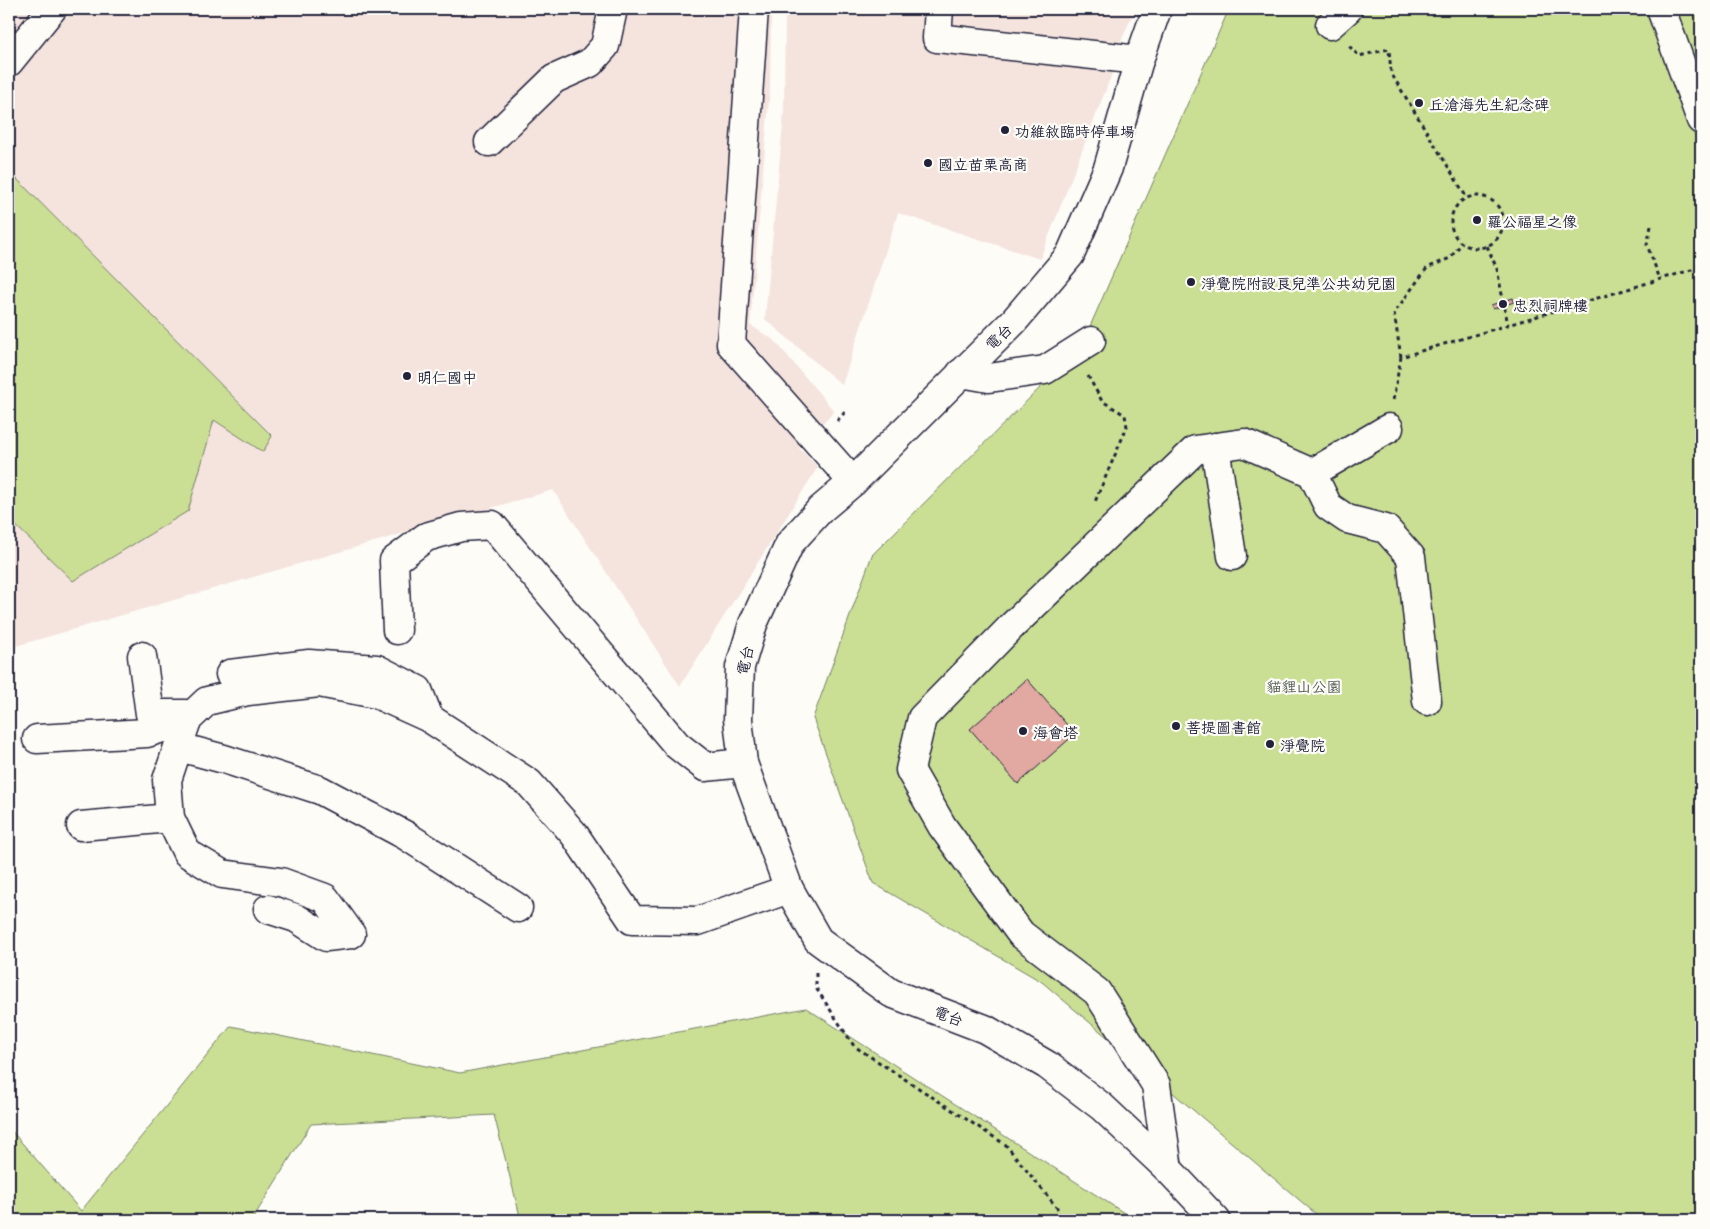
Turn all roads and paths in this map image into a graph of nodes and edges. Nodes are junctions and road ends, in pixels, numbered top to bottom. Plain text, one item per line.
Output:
1 (52, 9) edge
2 (613, 9) edge
3 (754, 9) edge
4 (939, 9) edge
5 (1157, 9) edge
6 (1661, 9) edge
7 (1339, 17) edge
8 (1139, 60) junction
9 (9, 62) edge
10 (1701, 120) edge
11 (489, 142) dead end
12 (1467, 198) junction
13 (1651, 226) dead end
14 (1462, 243) junction
15 (1487, 246) junction
16 (1701, 267) edge
17 (1660, 279) junction
18 (1508, 325) junction
19 (1091, 341) dead end
20 (1066, 356) junction
21 (1401, 357) junction
22 (961, 373) junction
23 (1388, 428) joint
24 (1215, 447) junction
25 (1312, 474) junction
26 (852, 482) junction
27 (1093, 508) dead end
28 (1232, 556) dead end
29 (397, 630) dead end
30 (142, 656) dead end
31 (230, 674) dead end
32 (1427, 701) dead end
33 (191, 717) junction
34 (429, 718) junction
35 (37, 739) dead end
36 (179, 748) junction
37 (742, 763) junction
38 (170, 818) junction
39 (81, 826) dead end
40 (789, 889) junction
41 (518, 908) dead end
42 (268, 909) dead end
43 (818, 940) junction
44 (1168, 1169) junction
45 (1060, 1220) edge
46 (1216, 1220) edge

1 - 9 street
2 - 11 street
3 - 26 street
4 - 8 street
5 - 8 street, 電台
6 - 10 street
7 - 12 path
8 - 22 street, 電台
12 - 14 path
12 - 15 path
13 - 17 path
14 - 15 path
14 - 21 path
15 - 18 path
16 - 17 path
17 - 18 path
18 - 21 path
19 - 20 street
20 - 22 street
20 - 27 path
21 - 23 path
22 - 26 street, 電台
23 - 25 street
24 - 25 street
24 - 28 street
24 - 44 street
25 - 32 street
26 - 37 street, 電台
29 - 37 street
30 - 33 street
31 - 34 street
33 - 34 street
33 - 35 street
33 - 36 street
34 - 40 street
36 - 38 street
36 - 41 street
37 - 40 street, 電台
38 - 39 street
38 - 42 street
40 - 43 street, 電台
43 - 44 street, 電台
43 - 45 path
44 - 46 street, 電台

